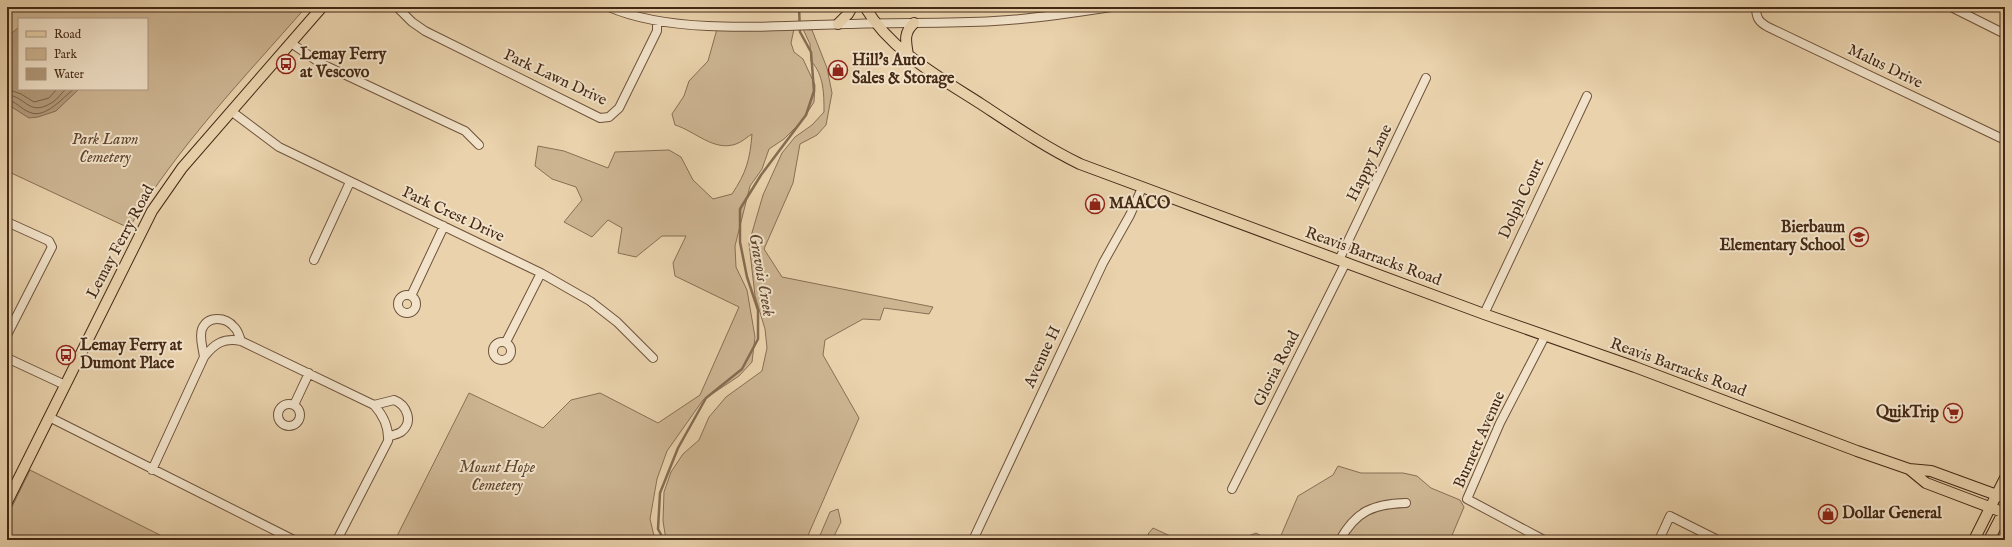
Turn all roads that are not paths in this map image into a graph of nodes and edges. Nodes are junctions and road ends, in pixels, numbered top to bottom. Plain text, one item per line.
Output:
1 (322, 7) edge
2 (397, 7) edge
3 (609, 7) edge
4 (852, 7) edge
5 (865, 7) edge
6 (1112, 7) edge
7 (1756, 7) edge
8 (1951, 7) edge
9 (1967, 10) edge
10 (657, 21) junction
11 (876, 23) junction
12 (914, 23) junction
13 (838, 24) junction
14 (2005, 34) edge
15 (291, 43) junction
16 (908, 55) junction
17 (1426, 78) dead end
18 (1587, 96) dead end
19 (231, 111) junction
20 (2005, 140) edge
21 (479, 145) dead end
22 (350, 182) junction
23 (1142, 188) junction
24 (7, 222) edge
25 (444, 226) junction
26 (314, 260) dead end
27 (1342, 261) junction
28 (541, 273) junction
29 (411, 296) dead end
30 (1484, 314) junction
31 (7, 335) edge
32 (1545, 336) junction
33 (241, 341) junction
34 (506, 342) dead end
35 (204, 357) junction
36 (7, 358) edge
37 (653, 358) dead end
38 (309, 374) junction
39 (65, 385) junction
40 (374, 404) junction
41 (294, 405) dead end
42 (49, 417) junction
43 (388, 437) junction
44 (1909, 469) junction
45 (152, 470) junction
46 (2005, 478) edge
47 (1232, 489) dead end
48 (2001, 496) edge
49 (7, 502) edge
50 (1406, 503) dead end
51 (1990, 507) junction
52 (2004, 511) edge
53 (294, 540) edge
54 (337, 540) edge
55 (973, 540) edge
56 (1340, 540) edge
57 (1544, 540) edge
58 (1659, 540) edge
59 (1718, 540) edge
60 (1974, 540) edge
61 (1989, 540) edge

1 - 15 main road, Lemay Ferry Road
2 - 10 street, Park Lawn Drive
3 - 10 street
4 - 13 main road
5 - 11 main road, Reavis Barracks Road
6 - 12 street
7 - 20 street, Malus Drive
8 - 9 street
9 - 14 street
10 - 13 street
11 - 12 street
11 - 13 street
11 - 16 main road, Reavis Barracks Road
12 - 16 main road
15 - 19 main road, Lemay Ferry Road
15 - 21 street
16 - 23 main road, Reavis Barracks Road
17 - 27 street, Happy Lane
18 - 30 street, Dolph Court
19 - 22 street, Park Crest Drive
19 - 39 main road, Lemay Ferry Road
22 - 25 street, Park Crest Drive
22 - 26 street
23 - 27 main road, Reavis Barracks Road
23 - 55 street, Avenue H
24 - 31 street
25 - 28 street, Park Crest Drive
25 - 29 street
27 - 30 main road, Reavis Barracks Road
27 - 47 street, Gloria Road
28 - 34 street
28 - 37 street, Park Crest Drive
30 - 32 main road, Reavis Barracks Road
32 - 44 main road, Reavis Barracks Road
32 - 57 street, Burnett Avenue
33 - 35 street
33 - 35 street
33 - 38 street
35 - 45 street
36 - 39 street
38 - 40 street
38 - 41 street
39 - 42 main road, Lemay Ferry Road
40 - 43 street
40 - 43 street
42 - 45 street
42 - 49 main road, Lemay Ferry Road
43 - 54 street
44 - 48 main road, Reavis Barracks Road
44 - 51 main road, Reavis Barracks Road
45 - 53 street
46 - 48 main road
48 - 51 main road
50 - 56 street
51 - 52 main road, Reavis Barracks Road
51 - 60 main road
52 - 61 main road
58 - 59 street

